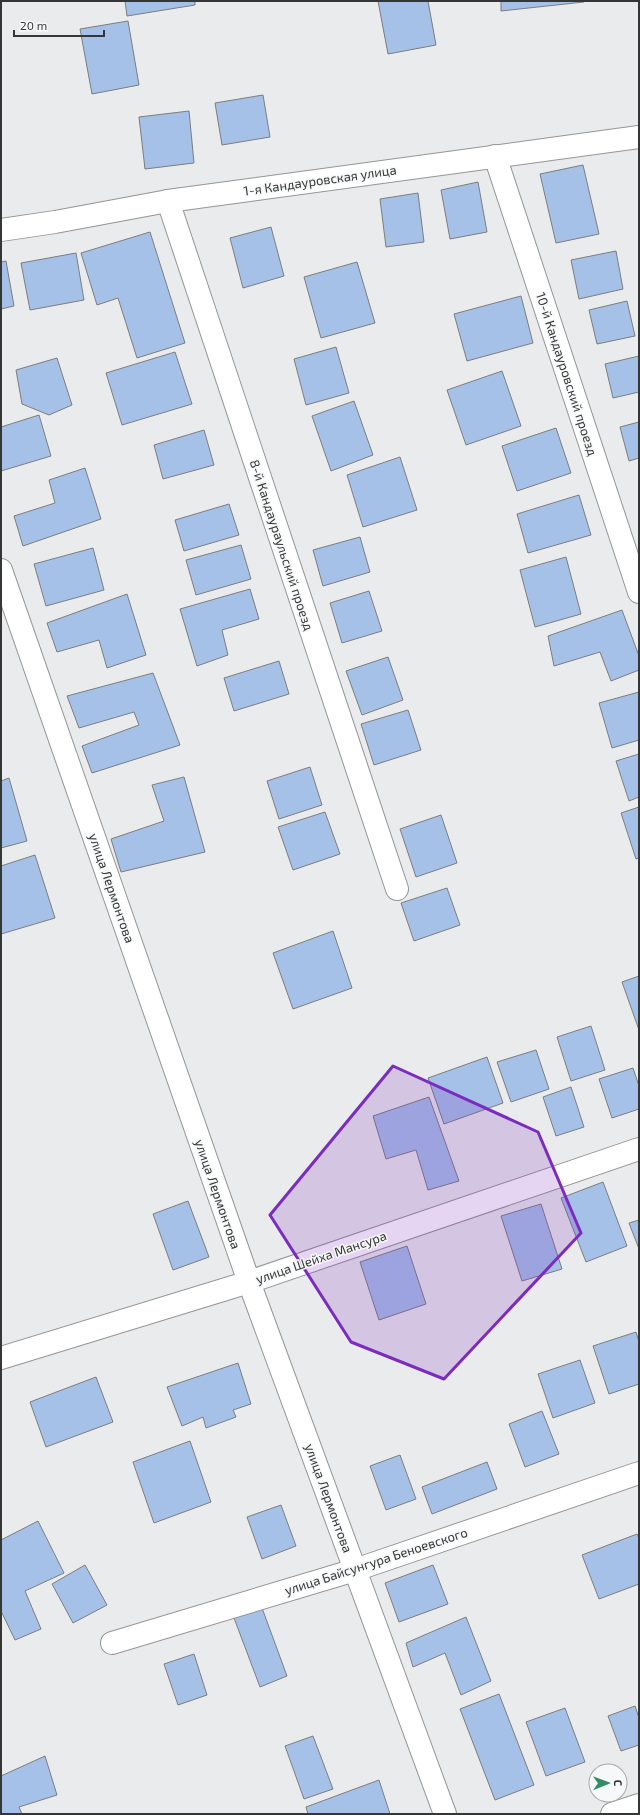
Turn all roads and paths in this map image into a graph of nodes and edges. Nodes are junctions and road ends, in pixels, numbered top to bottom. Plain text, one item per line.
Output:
1 (639, 137) edge
2 (495, 156) junction
3 (168, 201) junction
4 (1, 230) edge
5 (1, 570) edge
6 (639, 592) edge
7 (397, 890) dead end
8 (639, 1149) edge
9 (249, 1282) junction
10 (1, 1358) edge
11 (639, 1473) edge
12 (355, 1570) junction
13 (112, 1643) dead end
14 (639, 1805) edge
15 (445, 1814) edge
16 (612, 1814) edge

1 - 2 street, 1-я Кандауровская улица
2 - 3 street, 1-я Кандауровская улица
2 - 6 street, 10-й Кандауровский проезд
3 - 4 street, 1-я Кандауровская улица
3 - 7 street, 8-й Кандаураульский проезд
5 - 9 street, улица Лермонтова
8 - 9 street, улица Шейха Мансура
9 - 10 street, улица Шейха Мансура
9 - 12 street, улица Лермонтова
11 - 12 street, улица Байсунгура Беноевского
12 - 13 street, улица Байсунгура Беноевского
12 - 15 street, улица Лермонтова
14 - 16 street

